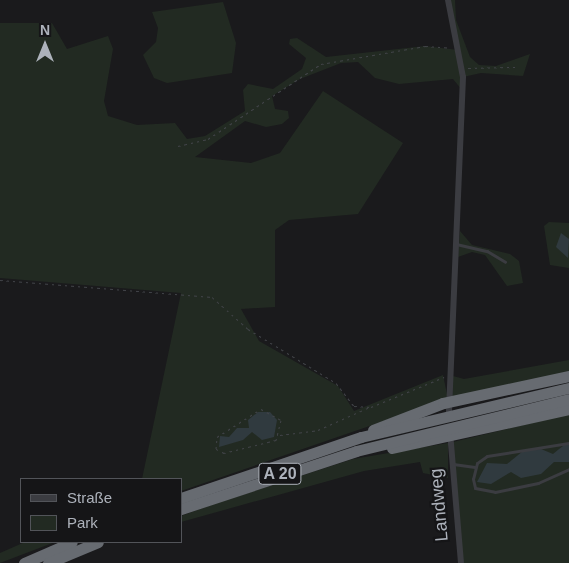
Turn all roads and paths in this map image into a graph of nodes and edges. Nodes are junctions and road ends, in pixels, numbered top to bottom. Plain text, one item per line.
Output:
1 (448, 0) edge
2 (459, 50) junction
3 (515, 67) dead end
4 (462, 68) junction
5 (178, 146) dead end
6 (453, 244) junction
7 (505, 262) dead end
8 (0, 280) edge
9 (450, 376) junction
10 (569, 376) edge
11 (569, 388) edge
12 (569, 399) edge
13 (371, 407) junction
14 (569, 409) edge
15 (458, 424) junction
16 (445, 432) junction
17 (280, 434) junction
18 (361, 438) junction
19 (569, 443) edge
20 (450, 463) junction
21 (475, 468) junction
22 (569, 469) edge
23 (182, 498) edge
24 (182, 509) edge
25 (70, 543) edge
26 (96, 543) edge
27 (24, 563) edge
28 (48, 563) edge
29 (461, 563) edge

1 - 2 street, Landweg
2 - 4 street, Landweg
2 - 5 path
3 - 4 path
4 - 6 street, Landweg
6 - 7 lane
6 - 9 street, Landweg
8 - 13 path
9 - 13 path
9 - 16 street, Landweg
10 - 18 highway
11 - 15 highway, A 20
12 - 15 highway, A 20
13 - 17 path
14 - 15 highway
15 - 16 highway, A 20
16 - 18 highway, A 20
16 - 20 street, Landweg
16 - 24 highway, A 20
17 - 17 path
18 - 23 highway, A 20
19 - 21 lane
20 - 21 lane
20 - 29 street, Landweg
21 - 22 lane
25 - 27 highway
26 - 28 highway

